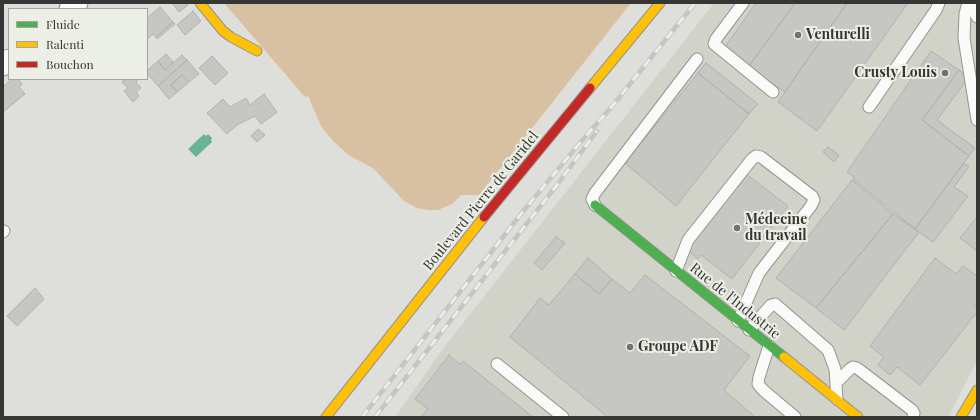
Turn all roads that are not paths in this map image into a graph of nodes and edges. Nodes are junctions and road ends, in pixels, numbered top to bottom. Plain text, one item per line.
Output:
1 (200, 3) edge
2 (660, 3) edge
3 (743, 3) edge
4 (939, 3) edge
5 (970, 3) edge
6 (977, 17) edge
7 (257, 51) dead end
8 (697, 59) dead end
9 (773, 92) dead end
10 (869, 107) dead end
11 (977, 120) edge
12 (595, 205) joint
13 (676, 271) junction
14 (738, 321) junction
15 (749, 330) junction
16 (769, 346) junction
17 (497, 364) dead end
18 (836, 383) junction
19 (977, 390) edge
20 (837, 400) junction
21 (326, 417) edge
22 (563, 417) edge
23 (795, 417) edge
24 (858, 417) edge
25 (913, 417) edge
26 (961, 417) edge

1 - 7 street
2 - 21 street, Boulevard Pierre de Garidel
3 - 9 lane
4 - 10 lane
5 - 6 lane
5 - 11 lane
8 - 12 lane
12 - 13 street, Rue de l'Industrie
13 - 14 street, Rue de l'Industrie
13 - 14 lane
14 - 15 street, Rue de l'Industrie
15 - 16 street, Rue de l'Industrie
15 - 18 lane
16 - 20 street, Rue de l'Industrie
16 - 23 lane
17 - 22 lane
18 - 20 lane
18 - 25 lane
19 - 26 street
20 - 24 street, Rue de l'Industrie

